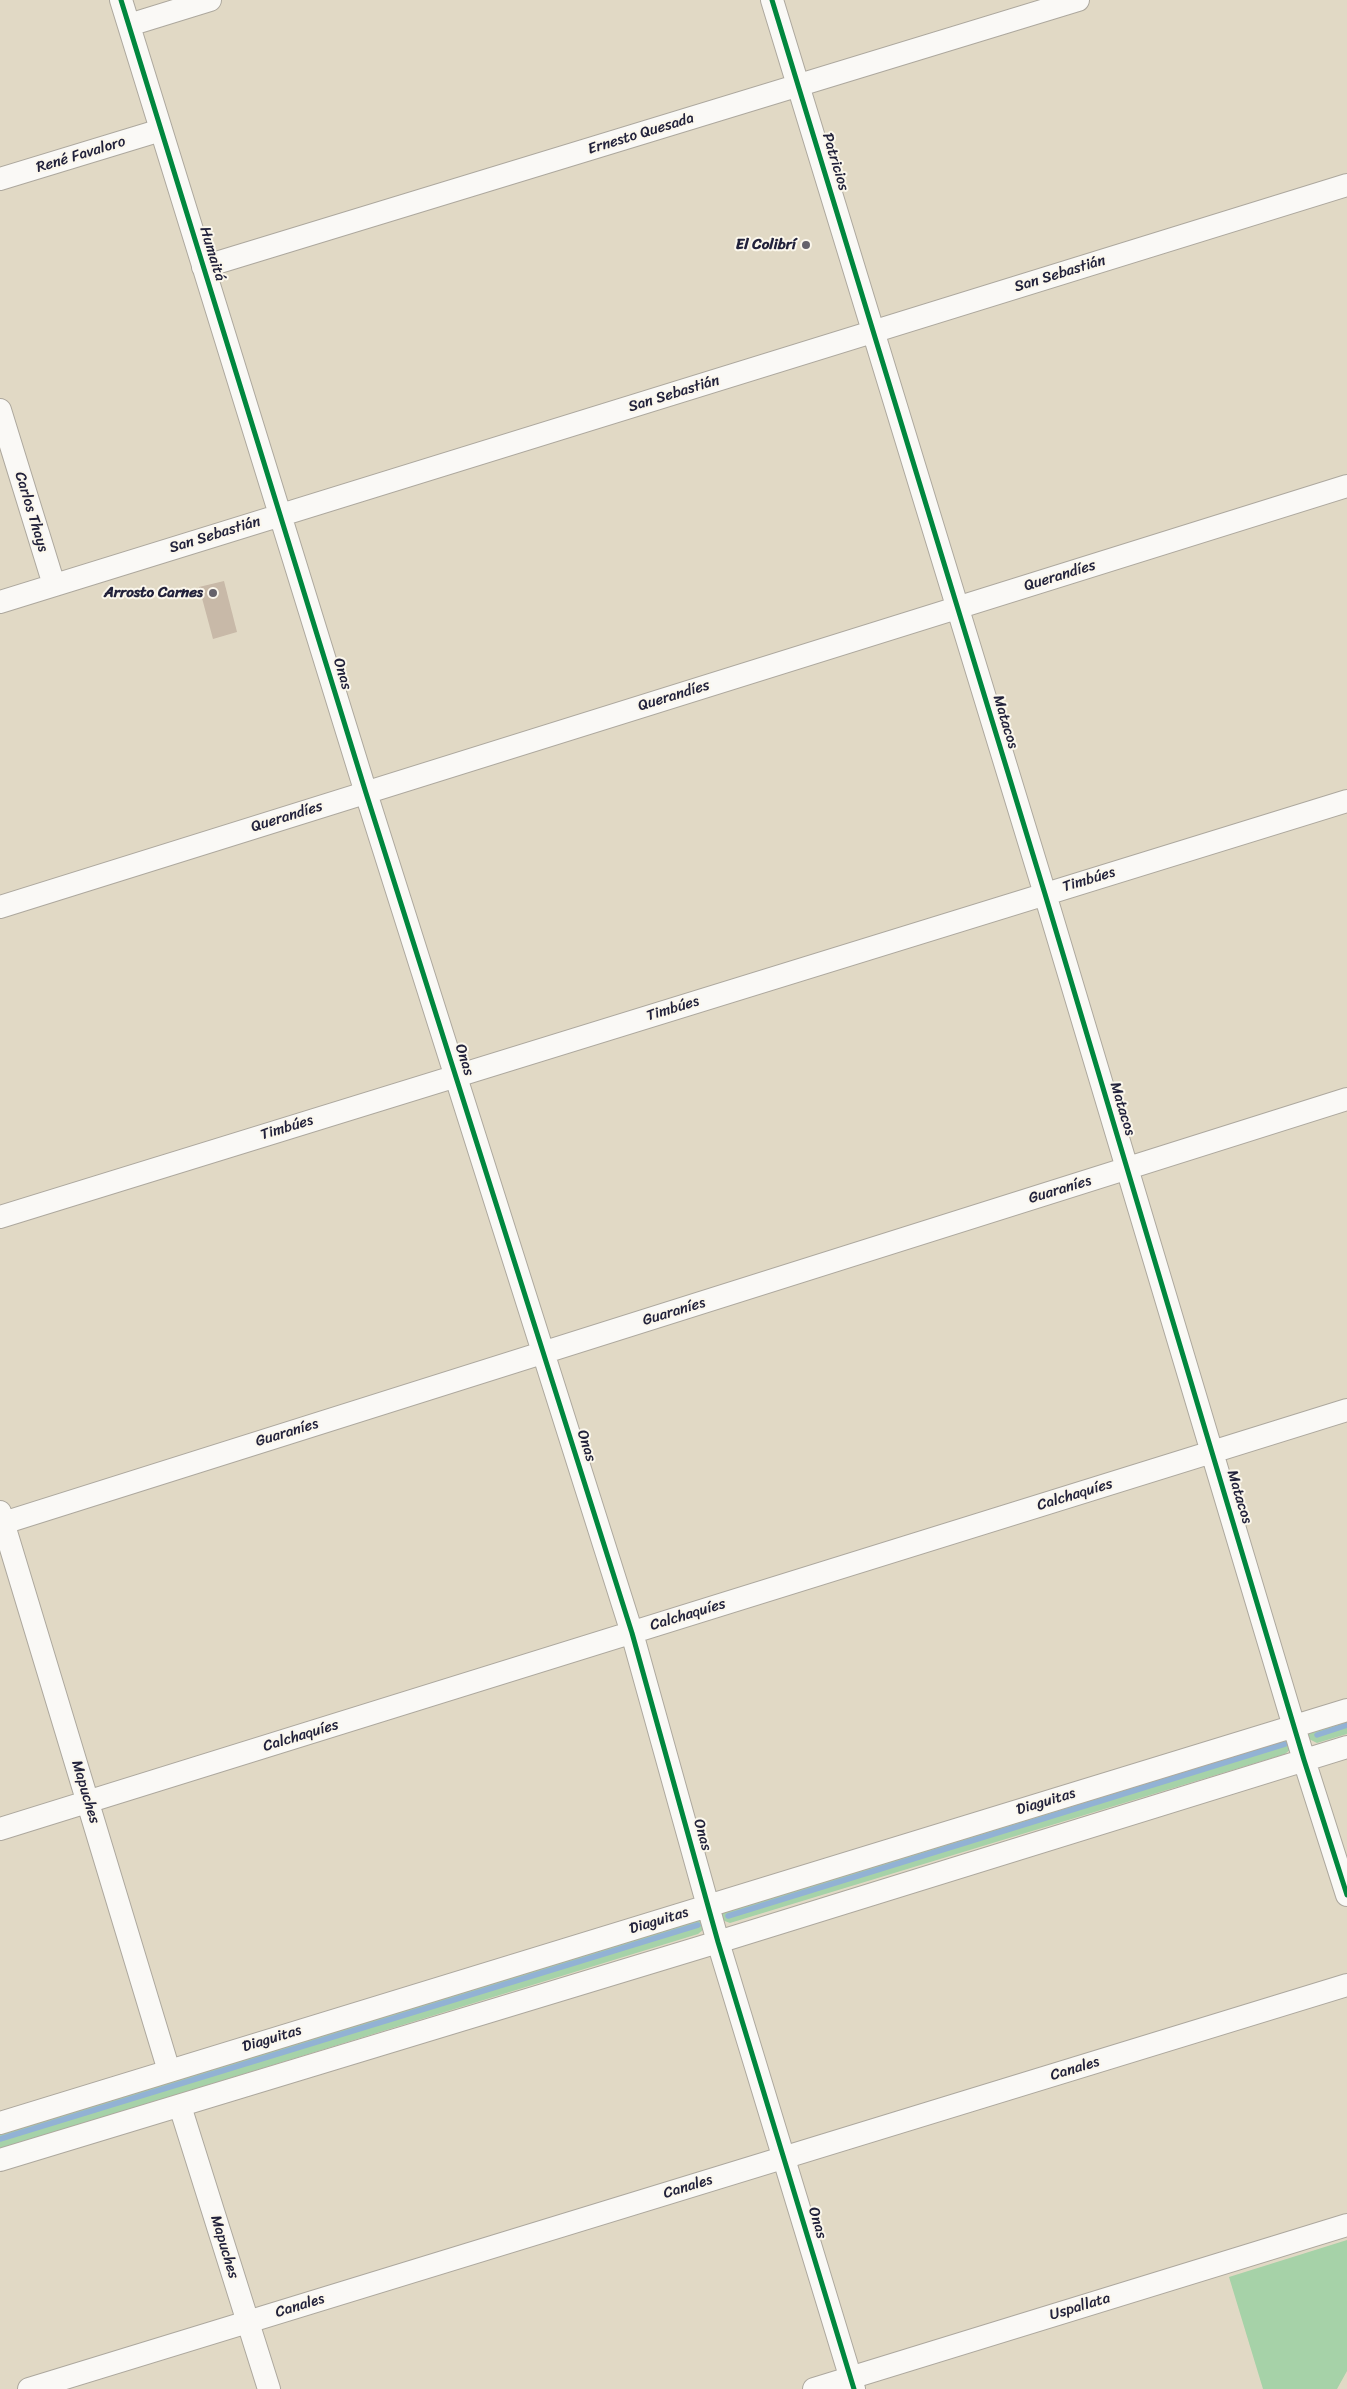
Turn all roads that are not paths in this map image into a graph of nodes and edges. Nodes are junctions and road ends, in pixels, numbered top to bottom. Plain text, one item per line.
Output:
1 (121, 0) edge
2 (210, 0) edge
3 (772, 0) edge
4 (1078, 0) edge
5 (129, 25) junction
6 (798, 86) junction
7 (161, 130) junction
8 (0, 179) edge
9 (1347, 185) edge
10 (203, 267) junction
11 (874, 332) junction
12 (0, 410) edge
13 (1347, 486) edge
14 (280, 515) junction
15 (54, 585) junction
16 (0, 602) edge
17 (957, 608) junction
18 (366, 793) junction
19 (1347, 801) edge
20 (1045, 894) junction
21 (0, 907) edge
22 (456, 1076) junction
23 (1347, 1099) edge
24 (1127, 1169) junction
25 (0, 1216) edge
26 (543, 1353) junction
27 (1347, 1410) edge
28 (1212, 1452) junction
29 (1, 1520) edge
30 (632, 1633) junction
31 (1347, 1710) edge
32 (1295, 1726) junction
33 (1347, 1747) edge
34 (1304, 1760) junction
35 (88, 1802) junction
36 (0, 1830) edge
37 (1347, 1894) edge
38 (709, 1905) junction
39 (718, 1942) junction
40 (1347, 1985) edge
41 (169, 2071) junction
42 (180, 2106) junction
43 (0, 2123) edge
44 (784, 2158) junction
45 (0, 2160) edge
46 (1347, 2225) edge
47 (248, 2322) junction
48 (853, 2383) edge
49 (28, 2389) edge
50 (269, 2389) edge
51 (814, 2389) edge

1 - 5 street, Humaitá
2 - 5 street
3 - 6 street, Patricios
4 - 6 street, Ernesto Quesada
5 - 7 street, Humaitá
6 - 10 street, Ernesto Quesada
6 - 11 street, Patricios
7 - 8 street, René Favaloro
7 - 10 street, Humaitá
9 - 11 street, San Sebastián
10 - 14 street, Humaitá
11 - 14 street, San Sebastián
11 - 17 street, Matacos
12 - 15 street, Carlos Thays
13 - 17 street, Querandíes
14 - 15 street, San Sebastián
14 - 18 street, Onas
15 - 16 street, San Sebastián
17 - 18 street, Querandíes
17 - 20 street, Matacos
18 - 21 street, Querandíes
18 - 22 street, Onas
19 - 20 street, Timbúes
20 - 22 street, Timbúes
20 - 24 street, Matacos
22 - 25 street, Timbúes
22 - 26 street, Onas
23 - 24 street, Guaraníes
24 - 26 street, Guaraníes
24 - 28 street, Matacos
26 - 29 street, Guaraníes
26 - 30 street, Onas
27 - 28 street, Calchaquíes
28 - 30 street, Calchaquíes
28 - 32 street, Matacos
29 - 35 street, Mapuches
30 - 35 street, Calchaquíes
30 - 38 street, Onas
31 - 32 street, Diaguitas
32 - 34 street, Matacos
32 - 38 street, Diaguitas
33 - 34 street
34 - 37 street, Matacos
34 - 39 street
35 - 36 street, Calchaquíes
35 - 41 street, Mapuches
38 - 39 street, Onas
38 - 41 street, Diaguitas
39 - 42 street
39 - 44 street, Onas
40 - 44 street, Canales
41 - 43 street, Diaguitas
42 - 45 street
42 - 47 street, Mapuches
44 - 47 street, Canales
44 - 48 street, Onas
46 - 48 street, Uspallata
47 - 49 street, Canales
47 - 50 street, Mapuches
48 - 51 street, Uspallata

